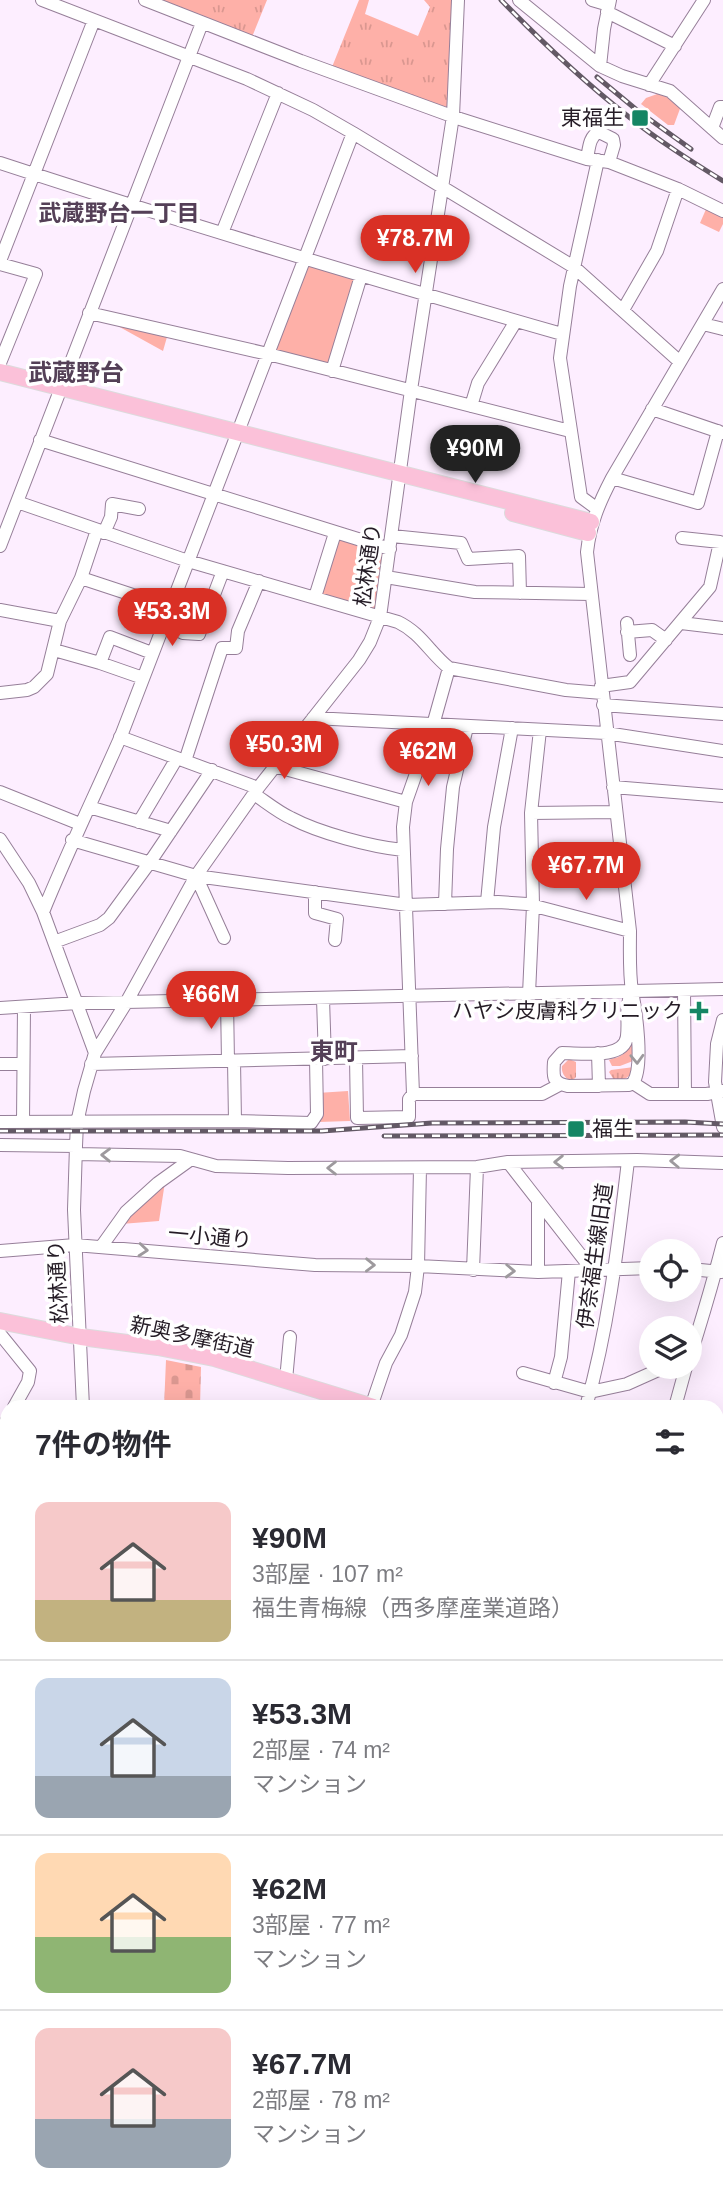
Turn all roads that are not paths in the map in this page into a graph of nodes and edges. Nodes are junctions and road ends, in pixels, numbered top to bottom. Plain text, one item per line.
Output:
1 (42, 0) edge
2 (145, 0) edge
3 (458, 0) edge
4 (519, 0) edge
5 (592, 0) edge
6 (705, 0) edge
7 (609, 6) edge
8 (94, 20) junction
9 (202, 23) junction
10 (675, 46) junction
11 (190, 58) junction
12 (600, 66) junction
13 (649, 85) junction
14 (278, 93) junction
15 (723, 107) edge
16 (453, 116) junction
17 (712, 128) junction
18 (353, 133) junction
19 (723, 138) edge
20 (598, 160) junction
21 (0, 163) edge
22 (34, 174) junction
23 (443, 186) junction
24 (678, 189) junction
25 (131, 206) junction
26 (723, 211) edge
27 (222, 233) junction
28 (305, 259) junction
29 (0, 262) edge
30 (574, 267) junction
31 (361, 276) junction
32 (723, 289) edge
33 (425, 296) junction
34 (623, 310) junction
35 (89, 313) junction
36 (516, 321) junction
37 (703, 324) junction
38 (723, 329) edge
39 (562, 334) junction
40 (268, 354) junction
41 (680, 362) junction
42 (0, 363) edge
43 (332, 371) junction
44 (0, 372) edge
45 (0, 383) edge
46 (411, 390) junction
47 (59, 392) junction
48 (471, 406) junction
49 (652, 409) junction
50 (570, 431) junction
51 (720, 432) edge
52 (236, 438) junction
53 (40, 440) junction
54 (612, 478) junction
55 (399, 479) junction
56 (214, 495) junction
57 (17, 502) junction
58 (139, 509) dead end
59 (592, 521) junction
60 (101, 531) junction
61 (335, 533) junction
62 (682, 538) dead end
63 (391, 542) junction
64 (0, 546) edge
65 (720, 559) edge
66 (188, 561) junction
67 (223, 571) junction
68 (386, 577) junction
69 (81, 578) junction
70 (259, 582) junction
71 (520, 593) junction
72 (591, 594) junction
73 (315, 597) junction
74 (169, 607) junction
75 (0, 610) edge
76 (380, 617) junction
77 (60, 621) junction
78 (163, 623) junction
79 (681, 623) junction
80 (723, 628) edge
81 (666, 640) junction
82 (54, 650) junction
83 (152, 653) junction
84 (630, 656) dead end
85 (100, 663) junction
86 (449, 668) junction
87 (143, 678) junction
88 (0, 693) edge
89 (602, 695) junction
90 (723, 714) edge
91 (313, 718) junction
92 (433, 724) junction
93 (467, 727) junction
94 (512, 729) junction
95 (540, 730) junction
96 (606, 733) junction
97 (120, 737) junction
98 (723, 751) edge
99 (181, 759) junction
100 (274, 766) junction
101 (212, 770) junction
102 (613, 787) junction
103 (256, 791) junction
104 (0, 792) edge
105 (723, 796) edge
106 (406, 802) junction
107 (89, 807) junction
108 (616, 812) junction
109 (531, 813) junction
110 (139, 822) junction
111 (80, 824) junction
112 (171, 831) junction
113 (0, 839) edge
114 (72, 841) junction
115 (403, 850) junction
116 (150, 862) junction
117 (196, 876) junction
118 (315, 892) junction
119 (487, 902) junction
120 (445, 904) junction
121 (407, 905) junction
122 (533, 905) junction
123 (43, 912) junction
124 (629, 931) junction
125 (224, 938) dead end
126 (335, 940) dead end
127 (54, 942) junction
128 (723, 989) edge
129 (684, 990) junction
130 (632, 991) junction
131 (529, 994) junction
132 (410, 996) junction
133 (323, 999) junction
134 (228, 1001) junction
135 (78, 1003) junction
136 (126, 1003) junction
137 (24, 1007) junction
138 (0, 1008) edge
139 (723, 1020) edge
140 (598, 1053) junction
141 (412, 1056) junction
142 (356, 1058) junction
143 (93, 1059) junction
144 (321, 1059) junction
145 (231, 1061) junction
146 (0, 1064) edge
147 (23, 1064) junction
148 (633, 1083) junction
149 (559, 1085) junction
150 (599, 1086) junction
151 (720, 1092) edge
152 (413, 1094) junction
153 (685, 1094) junction
154 (235, 1121) junction
155 (0, 1122) edge
156 (23, 1122) junction
157 (78, 1123) junction
158 (723, 1127) edge
159 (0, 1145) edge
160 (76, 1150) junction
161 (190, 1160) junction
162 (628, 1161) junction
163 (508, 1163) junction
164 (723, 1163) edge
165 (477, 1167) junction
166 (420, 1168) junction
167 (538, 1201) junction
168 (723, 1243) edge
169 (75, 1245) junction
170 (101, 1247) junction
171 (0, 1251) edge
172 (418, 1266) junction
173 (639, 1269) edge
174 (473, 1270) junction
175 (615, 1270) junction
176 (569, 1271) junction
177 (593, 1271) junction
178 (538, 1272) junction
179 (719, 1272) edge
180 (702, 1317) edge
181 (0, 1321) edge
182 (0, 1334) edge
183 (81, 1337) junction
184 (290, 1337) dead end
185 (523, 1373) dead end
186 (639, 1379) edge
187 (683, 1379) edge
188 (286, 1381) junction
189 (554, 1382) junction
190 (590, 1392) junction
191 (18, 1400) edge
192 (83, 1400) edge
193 (345, 1400) edge
194 (367, 1400) edge
195 (588, 1400) edge
196 (677, 1400) edge

1 - 8 street
2 - 9 street
3 - 16 street, 松林通り
4 - 12 street
5 - 7 street
6 - 10 street
7 - 10 street
7 - 12 street
8 - 11 street
8 - 22 street
9 - 11 street
9 - 16 street
10 - 13 street
11 - 14 street
11 - 25 street
12 - 13 street
13 - 17 street
14 - 18 street
14 - 27 street
15 - 17 street
16 - 20 street
16 - 23 street, 松林通り
17 - 19 street
18 - 23 street
18 - 28 street
20 - 24 street
20 - 30 street
21 - 22 street
22 - 25 street
22 - 29 street
23 - 30 street
23 - 33 street, 松林通り
24 - 26 street
24 - 34 street
25 - 27 street
25 - 35 street
27 - 28 street
28 - 31 street
28 - 40 street
29 - 42 street
30 - 34 street
30 - 39 street
31 - 33 street
31 - 43 street
32 - 37 street
33 - 36 street
33 - 46 street, 松林通り
34 - 41 street
35 - 40 street
35 - 47 street
36 - 39 street
36 - 48 street
37 - 38 street
37 - 41 street
39 - 50 street
40 - 43 street
40 - 52 street
41 - 49 street
43 - 46 street
44 - 47 main road
45 - 47 main road
46 - 48 street
46 - 55 street, 松林通り
47 - 52 main road
47 - 53 street
48 - 50 street
49 - 51 street
49 - 54 street
50 - 59 street
51 - 54 street
52 - 55 main road
52 - 55 main road
52 - 56 street
53 - 56 street
53 - 57 street
54 - 59 street
55 - 59 main road
55 - 63 street, 松林通り
56 - 61 street
56 - 66 street
57 - 60 street
57 - 64 street
58 - 60 street
59 - 72 street
60 - 66 street
60 - 69 street
61 - 63 street
61 - 73 street
62 - 65 street
63 - 68 street, 松林通り
63 - 71 street
65 - 79 street
66 - 67 street
66 - 74 street
67 - 70 street
67 - 78 street
68 - 71 street
68 - 76 street, 松林通り
69 - 74 street
69 - 77 street
70 - 73 street
70 - 99 street
71 - 72 street
72 - 89 street
73 - 76 street
74 - 78 street
75 - 77 street
76 - 86 street
76 - 91 street, 松林通り
77 - 82 street
78 - 83 street
79 - 80 street
79 - 81 street
81 - 84 street
81 - 89 street
82 - 85 street
82 - 88 street
83 - 85 street
83 - 87 street
85 - 87 street
86 - 89 street
86 - 92 street
87 - 97 street
89 - 90 street
89 - 96 street
91 - 92 street
91 - 100 street, 松林通り
92 - 93 street
92 - 106 street
93 - 94 street
93 - 120 street
94 - 95 street
94 - 119 street
95 - 96 street
95 - 109 street
96 - 98 street
96 - 102 street
97 - 99 street
97 - 107 street
99 - 101 street
99 - 110 street
100 - 103 street, 松林通り
100 - 106 street
101 - 103 street
101 - 112 street
102 - 105 street
102 - 108 street
103 - 115 street
103 - 117 street, 松林通り
104 - 111 street
106 - 115 street
107 - 110 street
107 - 111 street
108 - 109 street
108 - 124 street
109 - 122 street
110 - 112 street
111 - 114 street
112 - 116 street
113 - 123 street
114 - 116 street
114 - 123 street
115 - 121 street
116 - 117 street
116 - 127 street
117 - 118 street
117 - 125 street
117 - 136 street, 松林通り
118 - 121 street
118 - 126 street
119 - 120 street
119 - 122 street
120 - 121 street
121 - 132 street
122 - 124 street
122 - 131 street
123 - 127 street
124 - 130 street
127 - 135 street
128 - 129 street
129 - 130 street
129 - 153 street
130 - 131 street
130 - 140 street
130 -> 148 street
131 - 132 street
132 - 133 street
132 - 141 street
133 - 134 street
133 - 144 street
134 - 136 street
134 - 145 street
135 - 136 street
135 - 137 street
135 - 143 street
136 - 143 street, 松林通り
137 - 138 street
137 - 147 street
139 - 151 street
140 - 149 street
140 - 150 street
141 - 142 street
141 - 152 street
142 - 144 street
142 - 152 street
143 - 145 street
143 - 157 street, 松林通り
144 - 145 street
144 - 154 street
145 - 154 street
146 - 147 street
147 - 156 street
148 - 150 street
148 - 153 street
149 - 150 street
149 - 152 street
151 - 153 street
151 - 158 street
154 - 157 street
155 - 156 street
156 - 157 street
157 - 160 street, 松林通り
159 - 160 street
161 -> 160 street
160 - 169 street, 松林通り
166 -> 161 street
161 - 170 street
162 -> 163 street
164 -> 162 street, 伊奈福生線旧道
162 - 175 street, 伊奈福生線旧道
163 - 165 street
163 - 167 street
165 - 166 street
165 - 174 street
166 - 172 street
167 - 177 street
167 - 178 street
168 - 179 street
169 - 170 street, 一小通り
169 - 171 street, 一小通り
169 - 183 street, 松林通り
170 -> 172 street, 一小通り
172 - 174 street, 一小通り
172 - 194 street
173 - 175 street, 一小通り
174 -> 178 street, 一小通り
175 - 177 street, 一小通り
175 - 190 street, 伊奈福生線旧道
176 - 177 street, 一小通り
176 - 178 street, 一小通り
176 - 189 street
179 - 180 street
181 - 183 main road, 新奥多摩街道
182 - 191 street
183 - 188 main road, 新奥多摩街道
183 - 192 street, 松林通り
184 - 188 street
185 - 189 street
186 - 190 street
187 - 196 street
188 - 193 main road, 新奥多摩街道
189 - 190 street
190 - 195 street, 伊奈福生線旧道

